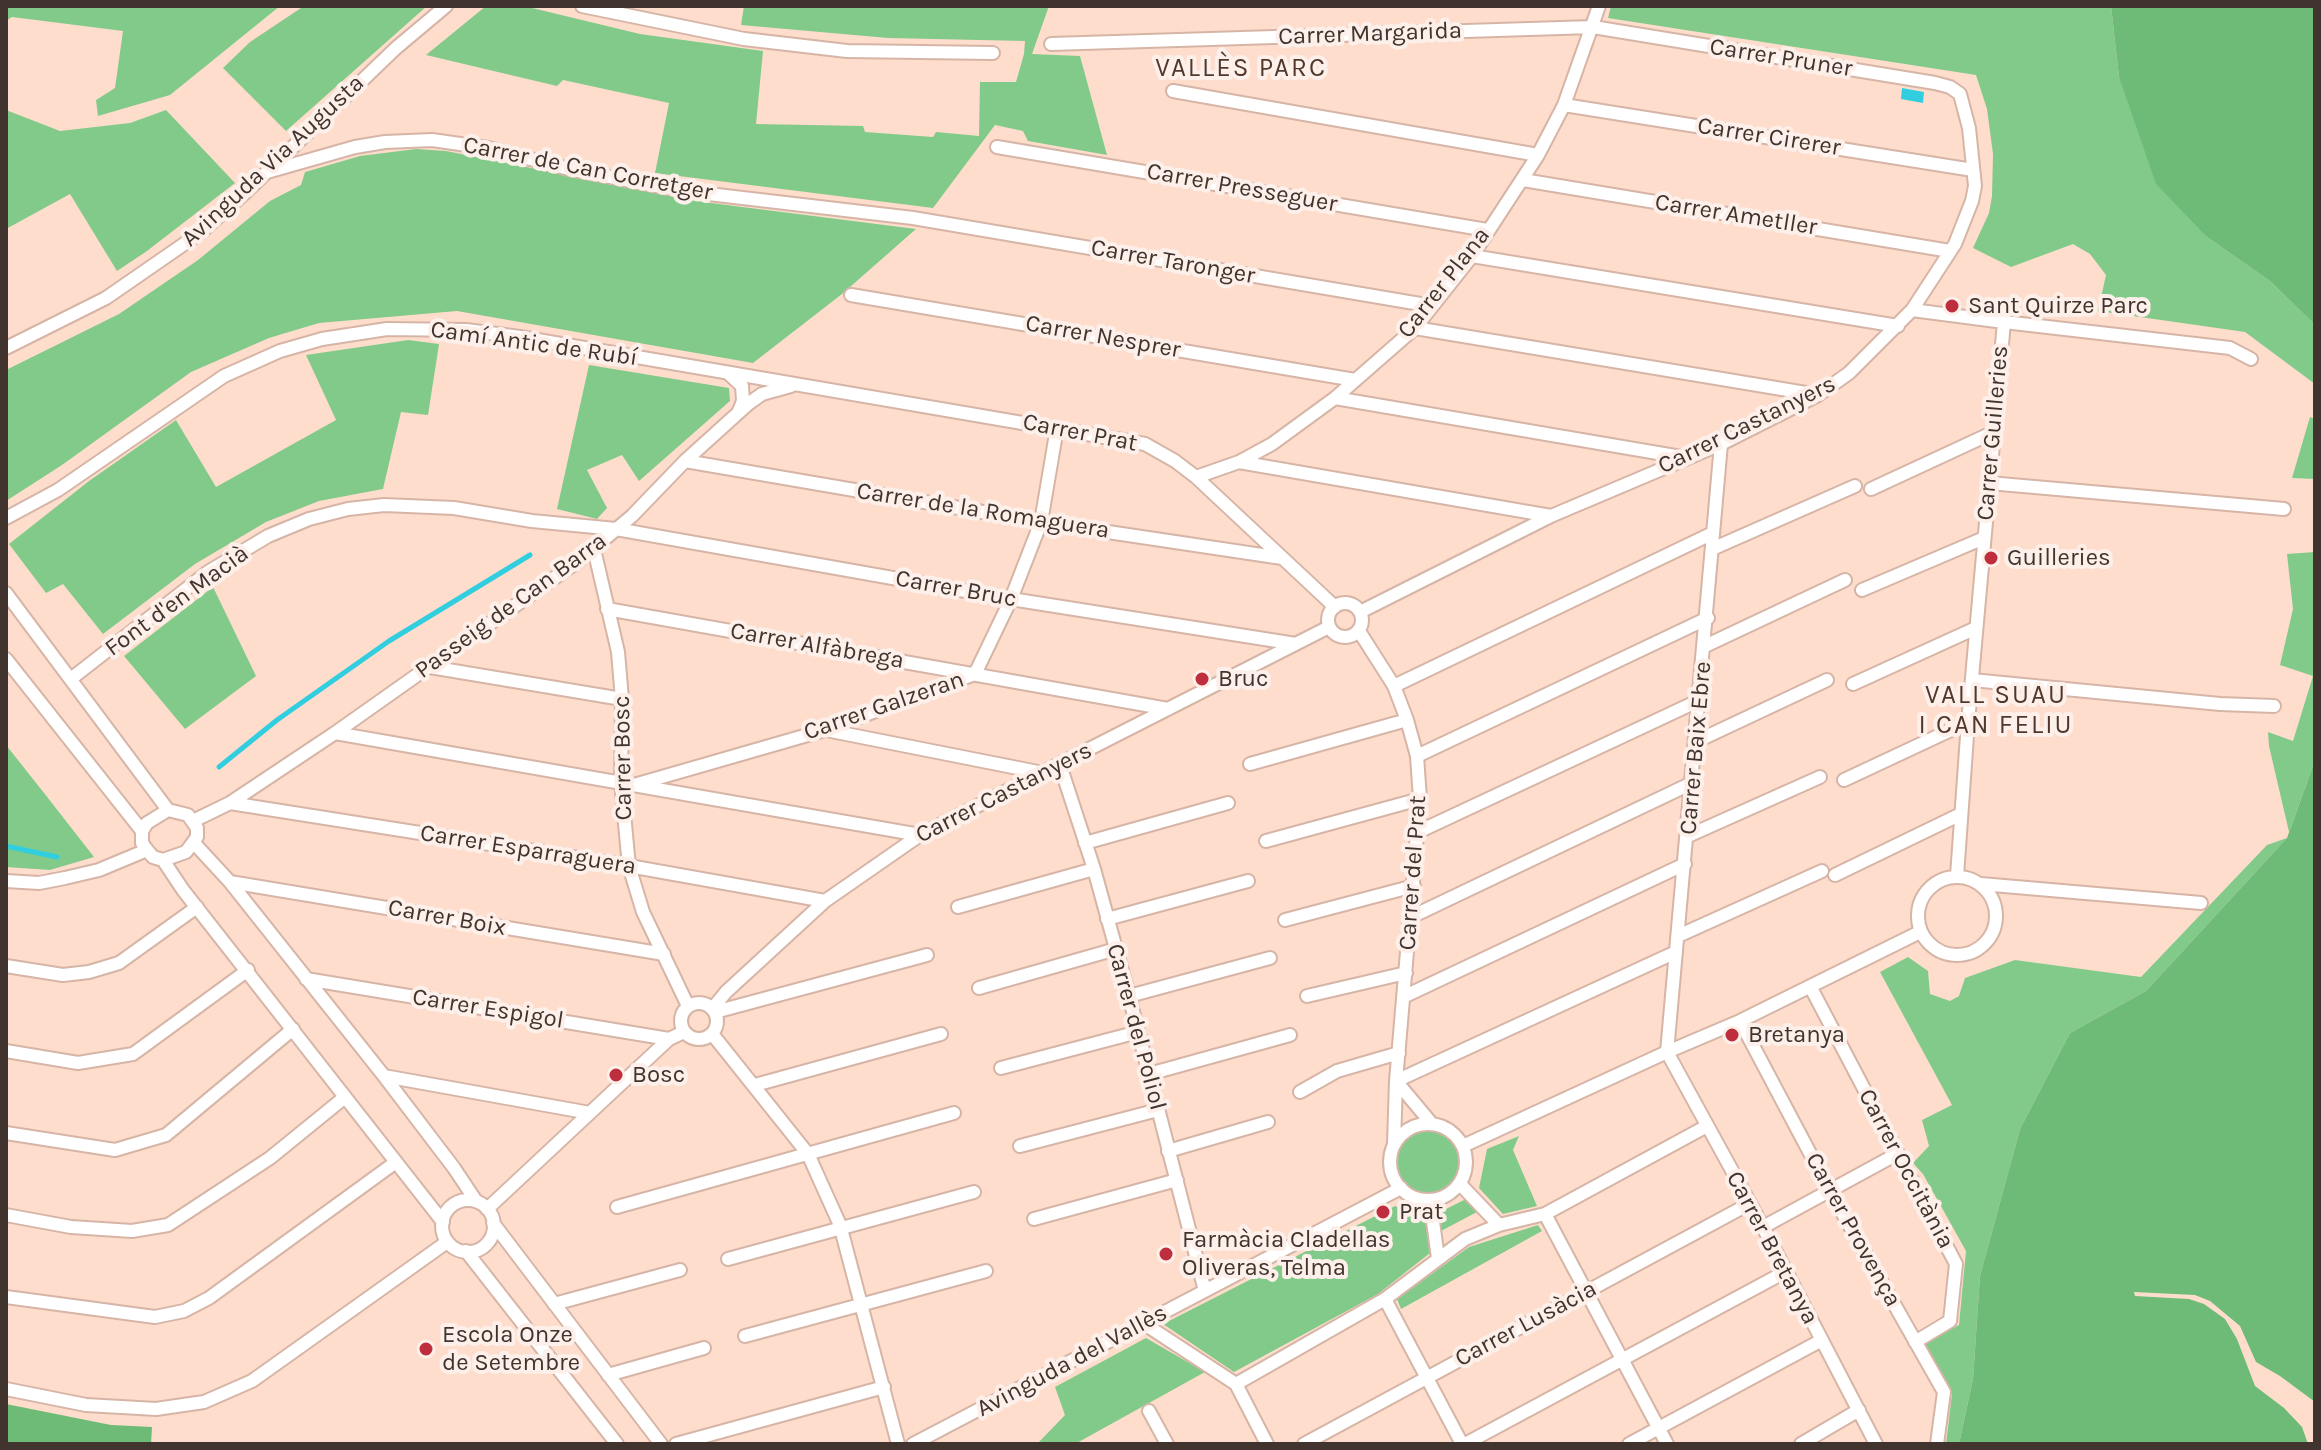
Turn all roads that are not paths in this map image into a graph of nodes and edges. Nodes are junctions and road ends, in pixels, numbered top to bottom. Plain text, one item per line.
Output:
1 (446, 6) edge
2 (582, 6) edge
3 (1599, 6) edge
4 (1593, 27) junction
5 (1051, 44) dead end
6 (993, 53) dead end
7 (1173, 91) dead end
8 (1964, 101) joint
9 (1564, 105) junction
10 (997, 147) dead end
11 (1538, 155) junction
12 (1973, 170) junction
13 (267, 172) junction
14 (1523, 180) junction
15 (913, 218) joint
16 (1487, 230) junction
17 (1950, 251) junction
18 (1472, 256) junction
19 (851, 295) dead end
20 (1432, 306) junction
21 (1912, 310) junction
22 (2004, 322) junction
23 (1898, 326) junction
24 (1415, 328) junction
25 (6, 348) edge
26 (2251, 359) dead end
27 (727, 372) junction
28 (1355, 380) junction
29 (816, 387) junction
30 (1818, 395) junction
31 (1335, 398) junction
32 (737, 414) junction
33 (1057, 428) junction
34 (1994, 432) junction
35 (1721, 444) junction
36 (1687, 458) junction
37 (685, 461) junction
38 (1239, 462) junction
39 (1196, 477) junction
40 (1989, 483) junction
41 (1855, 486) dead end
42 (1871, 489) dead end
43 (2284, 509) dead end
44 (1551, 516) junction
45 (6, 518) edge
46 (1041, 522) junction
47 (616, 529) junction
48 (1713, 533) junction
49 (1984, 538) junction
50 (594, 549) junction
51 (1712, 549) junction
52 (1282, 558) junction
53 (1845, 580) dead end
54 (1862, 590) dead end
55 (6, 593) edge
56 (1011, 599) junction
57 (1335, 607) junction
58 (607, 609) junction
59 (1360, 612) junction
60 (1708, 618) junction
61 (1329, 627) junction
62 (1976, 628) junction
63 (1359, 631) junction
64 (1296, 644) junction
65 (1705, 646) junction
66 (6, 659) edge
67 (430, 667) junction
68 (975, 674) junction
69 (72, 678) junction
70 (1827, 680) dead end
71 (1972, 680) junction
72 (1853, 684) dead end
73 (1394, 686) junction
74 (622, 699) junction
75 (1700, 700) junction
76 (2274, 706) dead end
77 (1168, 709) junction
78 (1407, 720) junction
79 (1968, 722) junction
80 (825, 730) junction
81 (335, 733) junction
82 (1695, 742) junction
83 (1417, 756) junction
84 (1250, 764) dead end
85 (1060, 765) junction
86 (1043, 773) junction
87 (1820, 777) dead end
88 (1844, 780) dead end
89 (627, 783) junction
90 (1692, 783) junction
91 (1420, 799) junction
92 (230, 803) junction
93 (1228, 803) dead end
94 (168, 810) junction
95 (1961, 814) junction
96 (193, 821) junction
97 (142, 831) junction
98 (1420, 831) junction
99 (920, 835) junction
100 (1688, 836) junction
101 (1266, 841) dead end
102 (194, 843) junction
103 (1085, 843) junction
104 (147, 850) junction
105 (163, 860) junction
106 (1685, 864) junction
107 (629, 866) junction
108 (1094, 869) junction
109 (1957, 876) junction
110 (6, 881) edge
111 (1248, 881) dead end
112 (230, 882) junction
113 (1981, 884) junction
114 (1414, 886) junction
115 (825, 901) junction
116 (2201, 903) dead end
117 (197, 907) junction
118 (958, 907) dead end
119 (1411, 917) junction
120 (1107, 919) junction
121 (1285, 920) dead end
122 (1920, 932) junction
123 (1678, 936) junction
124 (1116, 949) junction
125 (1676, 952) junction
126 (664, 954) junction
127 (927, 955) dead end
128 (1270, 958) dead end
129 (6, 966) edge
130 (248, 970) junction
131 (1406, 973) junction
132 (306, 979) junction
133 (1810, 986) junction
134 (979, 988) dead end
135 (1129, 996) junction
136 (1307, 996) dead end
137 (1403, 997) junction
138 (688, 1006) junction
139 (713, 1010) junction
140 (1740, 1021) junction
141 (293, 1029) junction
142 (684, 1032) junction
143 (1138, 1032) junction
144 (941, 1034) dead end
145 (713, 1035) junction
146 (1290, 1035) dead end
147 (669, 1039) junction
148 (6, 1051) edge
149 (1667, 1052) junction
150 (1399, 1053) junction
151 (1001, 1068) dead end
152 (1149, 1074) junction
153 (384, 1076) junction
154 (1396, 1081) junction
155 (755, 1085) junction
156 (1300, 1092) dead end
157 (345, 1097) junction
158 (1158, 1110) junction
159 (590, 1113) junction
160 (954, 1113) dead end
161 (1268, 1122) dead end
162 (1432, 1124) junction
163 (1707, 1126) junction
164 (6, 1133) edge
165 (1394, 1144) junction
166 (1020, 1146) dead end
167 (1463, 1146) junction
168 (1168, 1151) junction
169 (808, 1154) junction
170 (1897, 1154) junction
171 (396, 1162) junction
172 (1177, 1180) junction
173 (1460, 1184) junction
174 (1401, 1188) junction
175 (1830, 1191) junction
176 (974, 1192) dead end
177 (1430, 1200) junction
178 (1749, 1204) junction
179 (481, 1205) junction
180 (617, 1207) dead end
181 (1545, 1214) junction
182 (6, 1215) edge
183 (1034, 1219) dead end
184 (443, 1222) junction
185 (493, 1223) junction
186 (1499, 1225) junction
187 (1763, 1227) junction
188 (840, 1229) junction
189 (447, 1242) junction
190 (466, 1251) junction
191 (1438, 1258) junction
192 (728, 1259) dead end
193 (680, 1270) dead end
194 (986, 1271) dead end
195 (1785, 1272) junction
196 (1205, 1291) junction
197 (1586, 1291) junction
198 (6, 1297) edge
199 (1385, 1299) junction
200 (554, 1304) junction
201 (861, 1307) junction
202 (1143, 1323) junction
203 (745, 1336) dead end
204 (1822, 1340) junction
205 (1915, 1342) junction
206 (704, 1348) dead end
207 (1622, 1360) junction
208 (608, 1375) junction
209 (1425, 1378) junction
210 (1236, 1384) junction
211 (884, 1387) junction
212 (6, 1389) edge
213 (1859, 1410) junction
214 (1149, 1411) dead end
215 (1659, 1428) junction
216 (617, 1444) edge
217 (661, 1444) edge
218 (676, 1444) edge
219 (898, 1444) edge
220 (913, 1444) edge
221 (1167, 1444) edge
222 (1267, 1444) edge
223 (1304, 1444) edge
224 (1464, 1444) edge
225 (1629, 1444) edge
226 (1667, 1444) edge
227 (1801, 1444) edge
228 (1876, 1444) edge
229 (1937, 1444) edge

1 - 13 street, Avinguda Via Augusta
2 - 6 street
3 - 4 street, Carrer Plana
4 - 5 street, Carrer Margarida
4 - 8 street, Carrer Pruner
4 - 9 street, Carrer Plana
7 - 11 street
8 - 12 street, Carrer Castanyers
9 - 11 street, Carrer Plana
9 - 12 street, Carrer Cirerer
10 - 16 street, Carrer Presseguer
11 - 14 street, Carrer Plana
12 - 17 street, Carrer Castanyers
13 - 15 street, Carrer de Can Corretger
13 - 25 street, Avinguda Via Augusta
14 - 16 street, Carrer Plana
14 - 17 street, Carrer Ametller
15 - 20 street, Carrer Taronger
16 - 18 street, Carrer Plana
17 - 21 street, Carrer Castanyers
18 - 20 street, Carrer Plana
18 - 23 street
19 - 28 street, Carrer Nesprer
20 - 24 street, Carrer Plana
21 - 22 street, Carrer Guilleries
21 - 23 street, Carrer Castanyers
22 - 26 street
22 - 34 street, Carrer Guilleries
23 - 30 street, Carrer Castanyers
24 - 28 street, Carrer Plana
24 - 30 street
27 - 29 street, Camí Antic de Rubí
27 - 32 street
27 - 45 street, Camí Antic de Rubí
28 - 31 street, Carrer Plana
29 - 32 street, Passeig de Can Barra
29 - 33 street, Carrer Prat
30 - 35 street, Carrer Castanyers
31 - 36 street
31 - 38 street, Carrer Plana
32 - 37 street, Passeig de Can Barra
33 - 39 street, Carrer Prat
33 - 46 street, Carrer Galzeran
34 - 40 street, Carrer Guilleries
34 - 42 street
35 - 36 street, Carrer Castanyers
35 - 48 street, Carrer Baix Ebre
36 - 44 street, Carrer Castanyers
37 - 46 street, Carrer de la Romaguera
37 - 47 street, Passeig de Can Barra
38 - 39 street, Carrer Plana
38 - 44 street
39 - 52 street, Carrer Prat
40 - 43 street
40 - 49 street, Carrer Guilleries
41 - 51 street
44 - 59 street, Carrer Castanyers
46 - 52 street, Carrer de la Romaguera
46 - 56 street, Carrer Galzeran
47 - 50 street, Passeig de Can Barra
47 - 56 street, Carrer Bruc
47 - 69 street, Font d'en Macià
48 - 51 street, Carrer Baix Ebre
48 - 73 street
49 - 54 street
49 - 62 street, Carrer Guilleries
50 - 58 street, Carrer Bosc
50 - 67 street, Passeig de Can Barra
51 - 60 street, Carrer Baix Ebre
52 - 57 street, Carrer Prat
53 - 65 street
55 - 69 street
56 - 64 street, Carrer Bruc
56 - 68 street, Carrer Galzeran
57 - 59 street
57 - 61 street
58 - 68 street, Carrer Alfàbrega
58 - 74 street, Carrer Bosc
59 - 63 street
60 - 65 street, Carrer Baix Ebre
60 - 83 street
61 - 63 street
61 - 64 street, Carrer Castanyers
62 - 71 street, Carrer Guilleries
62 - 72 street
63 - 73 street, Carrer del Prat
64 - 77 street, Carrer Castanyers
65 - 75 street, Carrer Baix Ebre
66 - 97 street
67 - 74 street
67 - 81 street, Passeig de Can Barra
68 - 77 street, Carrer Alfàbrega
68 - 80 street, Carrer Galzeran
69 - 94 street
70 - 82 street
71 - 76 street
71 - 79 street, Carrer Guilleries
73 - 78 street, Carrer del Prat
74 - 89 street, Carrer Bosc
75 - 82 street, Carrer Baix Ebre
75 - 98 street
77 - 85 street, Carrer Castanyers
78 - 83 street, Carrer del Prat
78 - 84 street
79 - 88 street
79 - 95 street, Carrer Guilleries
80 - 86 street
80 - 89 street, Carrer Galzeran
81 - 89 street, Carrer Galzeran
81 - 92 street, Passeig de Can Barra
82 - 90 street, Carrer Baix Ebre
83 - 91 street, Carrer del Prat
85 - 86 street, Carrer Castanyers
85 - 103 street, Carrer del Poliol
86 - 99 street, Carrer Castanyers
87 - 100 street
89 - 99 street
89 - 107 street, Carrer Bosc
90 - 100 street, Carrer Baix Ebre
90 - 119 street
91 - 98 street, Carrer del Prat
91 - 101 street
92 - 96 street, Passeig de Can Barra
92 - 107 street, Carrer Esparraguera
93 - 103 street
94 - 96 street
94 - 97 street
95 - 109 street, Carrer Guilleries
95 - 123 street
96 - 102 street
97 - 104 street
98 - 114 street, Carrer del Prat
99 - 115 street, Carrer Castanyers
100 - 106 street, Carrer Baix Ebre
102 - 105 street
102 - 112 street
103 - 108 street, Carrer del Poliol
104 - 105 street
104 - 110 street
105 - 117 street
106 - 123 street, Carrer Baix Ebre
106 - 137 street
107 - 115 street, Carrer Esparraguera
107 - 126 street, Carrer Bosc
108 - 118 street
108 - 120 street, Carrer del Poliol
109 - 113 street
109 - 122 street
111 - 120 street
112 - 126 street, Carrer Boix
112 - 132 street
113 - 116 street
113 - 122 street
114 - 119 street, Carrer del Prat
114 - 121 street
115 - 139 street, Carrer Castanyers
117 - 129 street
117 - 130 street
119 - 131 street, Carrer del Prat
120 - 124 street, Carrer del Poliol
122 - 133 street
123 - 125 street, Carrer Baix Ebre
124 - 134 street
124 - 135 street, Carrer del Poliol
125 - 149 street, Carrer Baix Ebre
125 - 154 street
126 - 138 street, Carrer Bosc
127 - 139 street
128 - 135 street
130 - 141 street
130 - 148 street
131 - 136 street
131 - 137 street, Carrer del Prat
132 - 147 street, Carrer Espigol
132 - 153 street
133 - 140 street
133 - 170 street, Carrer Occitània
135 - 143 street, Carrer del Poliol
137 - 150 street, Carrer del Prat
138 - 139 street
138 - 142 street
139 - 145 street
140 - 149 street
140 - 175 street, Carrer Provença
141 - 157 street
141 - 164 street
142 - 145 street
142 - 147 street
143 - 151 street
143 - 152 street, Carrer del Poliol
144 - 155 street
145 - 155 street
146 - 152 street
147 - 159 street
149 - 163 street, Carrer Bretanya
149 - 167 street
150 - 154 street, Carrer del Prat
150 - 156 street
152 - 158 street, Carrer del Poliol
153 - 159 street
153 - 179 street
154 - 162 street
154 - 165 street, Carrer del Prat
155 - 169 street
157 - 171 street
157 - 182 street
158 - 166 street
158 - 168 street, Carrer del Poliol
159 - 179 street
160 - 169 street
161 - 168 street
162 - 165 street
162 - 167 street
163 - 178 street, Carrer Bretanya
163 - 181 street
165 - 174 street
167 - 173 street
168 - 172 street, Carrer del Poliol
169 - 180 street
169 - 188 street
170 - 175 street
170 - 205 street, Carrer Occitània
171 - 184 street
171 - 198 street
172 - 183 street
172 - 196 street, Carrer del Poliol
173 - 177 street
173 - 186 street
174 - 177 street
174 - 196 street, Avinguda del Vallès
175 - 187 street
175 - 205 street, Carrer Provença
176 - 188 street
177 - 191 street
178 - 187 street, Carrer Bretanya
178 - 197 street, Carrer Lusàcia
179 - 184 street
179 - 185 street
181 - 186 street
181 - 197 street
184 - 189 street
185 - 190 street
185 - 200 street
186 - 191 street
187 - 195 street, Carrer Bretanya
188 - 192 street
188 - 201 street
189 - 190 street
189 - 212 street
190 - 216 street
191 - 199 street
193 - 200 street
194 - 201 street
195 - 204 street, Carrer Bretanya
195 - 207 street
196 - 202 street, Avinguda del Vallès
197 - 207 street
197 - 209 street, Carrer Lusàcia
199 - 209 street
199 - 210 street
200 - 208 street
201 - 203 street
201 - 211 street
202 - 210 street
202 - 220 street, Avinguda del Vallès
204 - 213 street, Carrer Bretanya
204 - 215 street
205 - 229 street, Carrer Provença
206 - 208 street
207 - 215 street
207 - 224 street
208 - 217 street
209 - 223 street, Carrer Lusàcia
209 - 224 street
210 - 222 street
211 - 218 street
211 - 219 street
213 - 227 street
213 - 228 street, Carrer Bretanya
214 - 221 street
215 - 225 street
215 - 226 street

